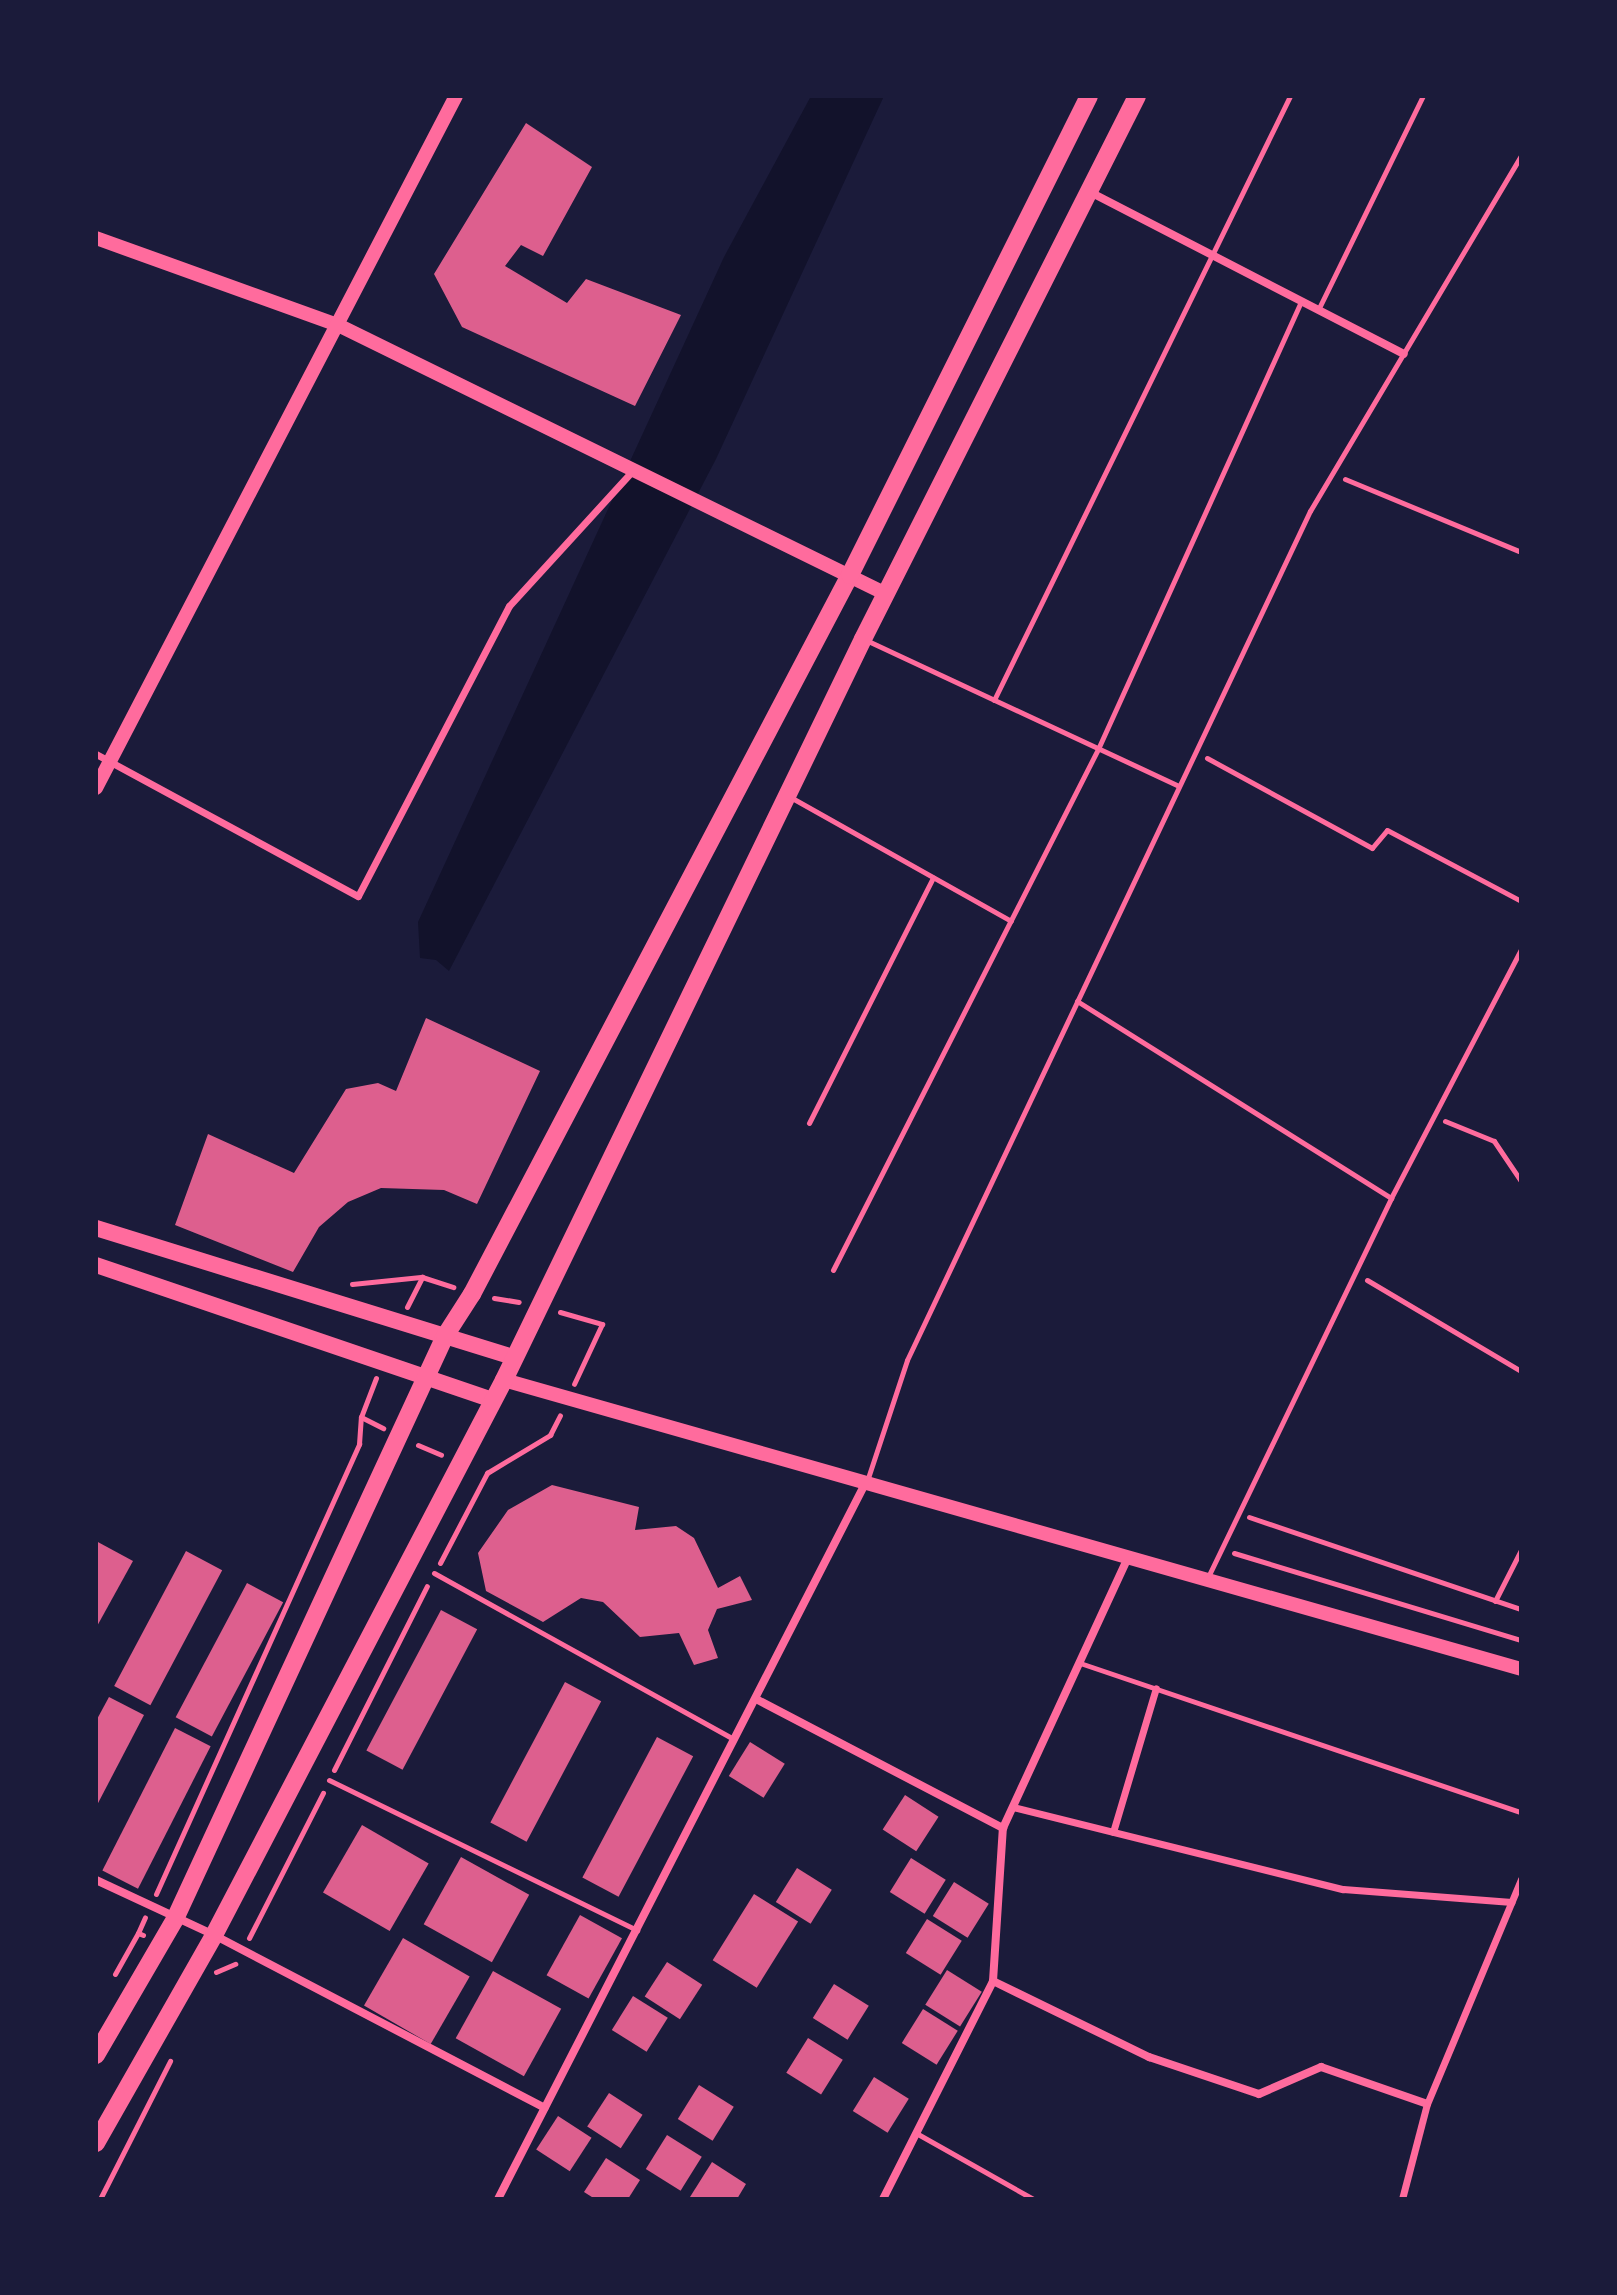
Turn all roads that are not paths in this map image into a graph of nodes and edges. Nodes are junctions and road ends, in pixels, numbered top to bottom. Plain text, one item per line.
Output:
1 (456, 96) edge
2 (1089, 96) edge
3 (1137, 96) edge
4 (1290, 96) edge
5 (1423, 96) edge
6 (1521, 156) edge
7 (1090, 192) junction
8 (96, 238) edge
9 (1214, 256) junction
10 (1301, 301) junction
11 (1318, 310) junction
12 (340, 326) junction
13 (1404, 354) junction
14 (636, 467) junction
15 (850, 575) junction
16 (886, 594) junction
17 (863, 639) junction
18 (994, 700) junction
19 (1098, 749) junction
20 (96, 754) edge
21 (110, 761) junction
22 (1179, 786) junction
23 (96, 788) edge
24 (787, 796) junction
25 (933, 877) junction
26 (1011, 921) junction
27 (1521, 949) edge
28 (1077, 1001) junction
29 (809, 1123) dead end
30 (1391, 1198) junction
31 (96, 1228) edge
32 (96, 1265) edge
33 (833, 1270) dead end
34 (445, 1336) junction
35 (513, 1357) junction
36 (425, 1377) junction
37 (504, 1380) junction
38 (493, 1400) junction
39 (866, 1482) junction
40 (1128, 1557) junction
41 (434, 1573) road end
42 (1207, 1580) junction
43 (1079, 1662) junction
44 (1521, 1669) edge
45 (1156, 1688) junction
46 (756, 1699) junction
47 (735, 1740) junction
48 (329, 1780) road end
49 (1013, 1807) junction
50 (1521, 1812) edge
51 (1003, 1828) junction
52 (1113, 1832) junction
53 (96, 1880) edge
54 (1521, 1882) edge
55 (1512, 1902) junction
56 (175, 1919) junction
57 (637, 1930) junction
58 (214, 1935) junction
59 (993, 1981) junction
60 (96, 2055) edge
61 (1427, 2104) junction
62 (545, 2108) junction
63 (916, 2133) junction
64 (96, 2143) edge
65 (498, 2199) edge
66 (883, 2199) edge
67 (1033, 2199) edge
68 (1402, 2199) edge

1 - 12 street
2 - 15 highway
3 - 7 highway
4 - 9 lane
5 - 11 lane
6 - 13 lane
7 - 9 street
7 - 16 highway
8 - 12 street
9 - 10 street
9 - 18 lane
10 - 11 street
10 - 19 lane
11 - 13 street
12 - 14 street
12 - 21 street
13 - 22 lane
14 - 15 street
14 - 21 street
15 - 16 street
15 - 34 highway
16 - 17 highway
17 - 18 lane
17 - 24 highway
18 - 19 lane
19 - 22 lane
19 - 26 lane
20 - 21 street
21 - 23 street
22 - 28 lane
24 - 25 lane
24 - 35 highway
25 - 26 lane
25 - 29 lane
26 - 33 lane
27 - 30 lane
28 - 30 lane
28 - 39 lane
30 - 42 lane
31 - 34 main road
32 - 36 main road
34 - 35 main road
34 - 36 highway
35 - 37 highway
36 - 38 main road
36 - 56 highway
37 - 38 highway
37 - 39 street
38 - 58 highway
39 - 40 street
39 - 46 street
40 - 42 street
40 - 43 street
41 - 47 lane
42 - 44 street
43 - 45 lane
43 - 49 street
45 - 50 lane
45 - 52 street
46 - 47 street
46 - 51 street
47 - 57 street
48 - 57 lane
49 - 51 street
49 - 52 street
51 - 59 street
52 - 55 street
53 - 56 street
54 - 55 street
55 - 61 street
56 - 58 street
56 - 60 highway
57 - 62 street
58 - 62 street
58 - 64 highway
59 - 61 street
59 - 63 street
61 - 68 street
62 - 65 street
63 - 66 street
63 - 67 lane

